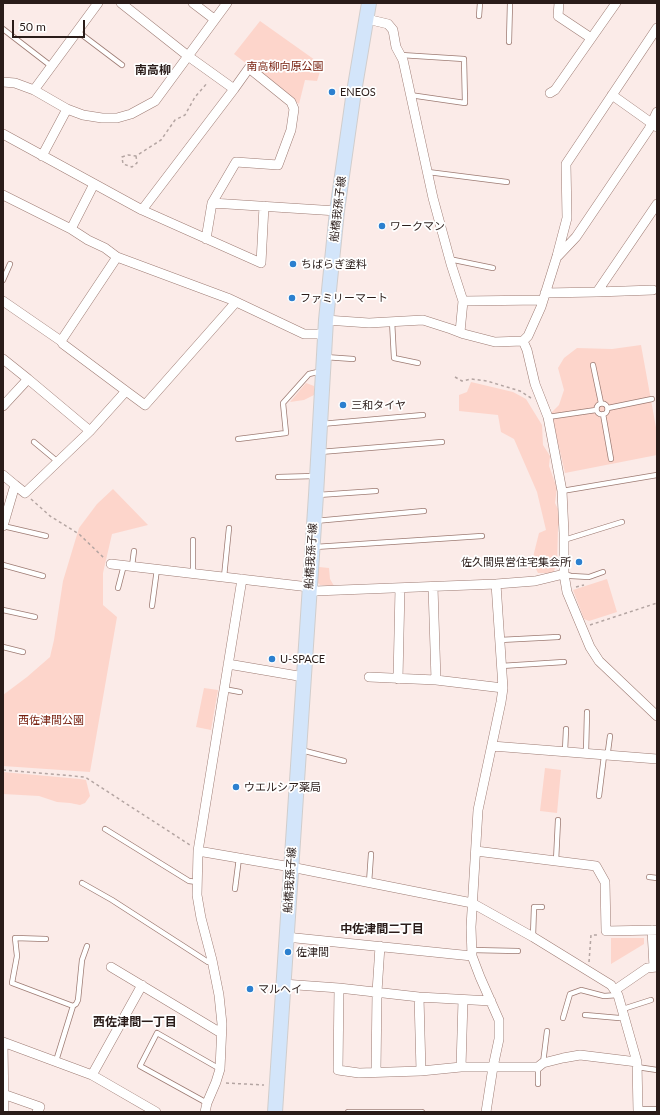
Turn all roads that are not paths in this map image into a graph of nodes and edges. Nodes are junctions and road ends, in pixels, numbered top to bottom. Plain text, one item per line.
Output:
1 (98, 3) edge
2 (121, 3) edge
3 (193, 3) edge
4 (227, 3) edge
5 (369, 3) edge
6 (480, 3) edge
7 (510, 3) edge
8 (559, 3) edge
9 (616, 3) edge
10 (479, 16) dead end
11 (214, 19) junction
12 (366, 19) junction
13 (657, 28) edge
14 (3, 29) edge
15 (77, 31) junction
16 (591, 38) junction
17 (509, 42) dead end
18 (400, 55) junction
19 (188, 56) junction
20 (122, 65) dead end
21 (51, 66) junction
22 (3, 82) edge
23 (234, 89) junction
24 (34, 90) junction
25 (550, 93) dead end
26 (410, 95) junction
27 (612, 95) junction
28 (67, 109) junction
29 (657, 112) edge
30 (654, 125) edge
31 (3, 134) edge
32 (42, 156) junction
33 (428, 172) junction
34 (507, 182) dead end
35 (94, 184) junction
36 (3, 195) edge
37 (212, 203) junction
38 (657, 204) edge
39 (264, 206) junction
40 (142, 210) junction
41 (337, 211) junction
42 (71, 229) junction
43 (206, 239) junction
44 (557, 256) junction
45 (117, 257) junction
46 (450, 259) junction
47 (10, 264) dead end
48 (493, 268) dead end
49 (3, 280) edge
50 (653, 290) dead end
51 (597, 292) junction
52 (544, 296) junction
53 (463, 301) junction
54 (3, 302) edge
55 (236, 302) junction
56 (392, 321) junction
57 (326, 327) junction
58 (460, 332) junction
59 (60, 341) junction
60 (523, 341) junction
61 (3, 359) edge
62 (353, 359) dead end
63 (418, 363) dead end
64 (323, 364) junction
65 (593, 365) dead end
66 (28, 379) junction
67 (126, 391) junction
68 (652, 399) dead end
69 (601, 403) junction
70 (3, 406) edge
71 (608, 408) junction
72 (596, 410) junction
73 (603, 414) junction
74 (423, 415) dead end
75 (548, 417) junction
76 (320, 424) junction
77 (90, 432) junction
78 (238, 439) dead end
79 (34, 442) dead end
80 (442, 442) dead end
81 (318, 452) junction
82 (611, 459) dead end
83 (58, 462) junction
84 (657, 474) edge
85 (3, 475) edge
86 (317, 476) junction
87 (278, 477) dead end
88 (15, 485) junction
89 (376, 491) dead end
90 (562, 491) junction
91 (316, 495) junction
92 (424, 511) dead end
93 (314, 521) junction
94 (622, 522) dead end
95 (3, 526) edge
96 (229, 528) dead end
97 (46, 536) dead end
98 (482, 536) dead end
99 (193, 540) dead end
100 (564, 540) junction
101 (312, 547) junction
102 (134, 551) dead end
103 (111, 564) road end
104 (3, 565) edge
105 (128, 566) junction
106 (156, 569) junction
107 (604, 572) dead end
108 (193, 573) junction
109 (564, 574) junction
110 (43, 576) dead end
111 (224, 577) junction
112 (242, 579) junction
113 (496, 584) junction
114 (433, 586) junction
115 (309, 587) junction
116 (118, 588) dead end
117 (400, 588) junction
118 (152, 606) dead end
119 (3, 610) edge
120 (35, 617) dead end
121 (558, 637) dead end
122 (500, 640) junction
123 (3, 647) edge
124 (23, 652) dead end
125 (564, 662) dead end
126 (228, 664) junction
127 (501, 666) junction
128 (304, 677) junction
129 (368, 677) dead end
130 (398, 678) junction
131 (436, 680) junction
132 (503, 688) junction
133 (224, 689) junction
134 (240, 692) dead end
135 (586, 712) dead end
136 (657, 716) edge
137 (566, 729) dead end
138 (610, 736) dead end
139 (492, 746) junction
140 (299, 750) junction
141 (565, 751) junction
142 (586, 753) junction
143 (604, 756) junction
144 (657, 759) edge
145 (344, 760) dead end
146 (599, 796) dead end
147 (558, 820) dead end
148 (105, 829) dead end
149 (198, 851) junction
150 (476, 851) junction
151 (371, 854) dead end
152 (240, 858) junction
153 (556, 861) junction
154 (291, 867) junction
155 (649, 877) dead end
156 (657, 878) edge
157 (197, 882) junction
158 (82, 883) dead end
159 (369, 883) junction
160 (235, 889) dead end
161 (472, 902) junction
162 (542, 907) dead end
163 (655, 930) edge
164 (286, 936) junction
165 (533, 938) junction
166 (46, 939) dead end
167 (87, 946) dead end
168 (380, 946) junction
169 (518, 951) dead end
170 (472, 953) junction
171 (212, 960) junction
172 (111, 967) dead end
173 (655, 967) edge
174 (142, 984) junction
175 (283, 984) junction
176 (339, 988) junction
177 (377, 992) junction
178 (616, 992) junction
179 (419, 997) junction
180 (463, 1000) junction
181 (651, 1000) dead end
182 (491, 1001) junction
183 (73, 1006) junction
184 (624, 1013) junction
185 (585, 1015) dead end
186 (563, 1018) dead end
187 (547, 1031) dead end
188 (221, 1032) junction
189 (56, 1061) junction
190 (637, 1064) junction
191 (541, 1065) junction
192 (461, 1067) junction
193 (493, 1067) junction
194 (220, 1069) junction
195 (657, 1070) edge
196 (421, 1071) junction
197 (376, 1072) junction
198 (92, 1075) junction
199 (538, 1084) dead end
200 (3, 1094) edge
201 (206, 1108) edge
202 (657, 1109) edge
203 (638, 1110) edge
204 (4, 1112) edge
205 (37, 1112) edge
206 (156, 1112) edge
207 (275, 1112) edge
208 (348, 1112) edge
209 (422, 1112) edge
210 (486, 1112) edge

1 - 15 street
2 - 19 street
3 - 11 street
4 - 11 street
5 - 12 main road, 船橋我孫子線
6 - 10 lane
7 - 17 lane
8 - 16 street
9 - 16 street
11 - 19 street
12 - 18 street
12 - 41 main road, 船橋我孫子線
13 - 27 street
14 - 21 lane
15 - 20 lane
15 - 21 street
16 - 25 street
18 - 26 street
18 - 26 lane
19 - 23 street
19 - 28 street
21 - 24 street
22 - 24 street
23 - 37 street
23 - 40 street
24 - 28 street
26 - 33 street
27 - 30 street
27 - 44 street
28 - 32 street
29 - 30 street
30 - 44 street
31 - 32 street
32 - 35 street
33 - 34 lane
33 - 46 street
35 - 40 street
35 - 42 street
36 - 42 street
37 - 39 street
37 - 43 street
38 - 51 street
39 - 41 street
39 - 43 street
40 - 43 street
41 - 57 main road, 船橋我孫子線
42 - 45 street
44 - 52 street
45 - 55 street
45 - 59 street
46 - 48 lane
46 - 53 street
47 - 49 lane
50 - 51 street
51 - 52 street
52 - 53 street
52 - 60 street
53 - 58 street
54 - 59 street
55 - 57 street
55 - 67 street
56 - 57 street
56 - 58 street
56 - 63 lane
57 - 64 main road, 船橋我孫子線
58 - 60 street
59 - 67 street
60 - 75 street
61 - 66 street
62 - 64 lane
64 - 76 main road, 船橋我孫子線
64 - 78 lane
65 - 69 lane
66 - 70 street
66 - 77 street
67 - 77 street
68 - 71 lane
69 - 71 lane
69 - 72 lane
71 - 73 lane
72 - 73 lane
72 - 75 lane
73 - 82 lane
74 - 76 lane
75 - 90 street
76 - 81 main road, 船橋我孫子線
77 - 83 street
79 - 83 lane
80 - 81 lane
81 - 86 main road, 船橋我孫子線
83 - 88 street
84 - 90 lane
85 - 88 street
86 - 87 lane
86 - 91 main road, 船橋我孫子線
88 - 95 street
89 - 91 lane
90 - 100 street
91 - 93 main road, 船橋我孫子線
92 - 93 lane
93 - 101 main road, 船橋我孫子線
94 - 100 lane
95 - 97 lane
96 - 111 lane
98 - 101 lane
99 - 108 lane
100 - 109 street
101 - 115 main road, 船橋我孫子線
102 - 105 lane
103 - 105 street
104 - 110 lane
105 - 106 street
105 - 116 lane
106 - 108 street
106 - 118 lane
107 - 109 lane
108 - 111 street
109 - 113 street
109 - 136 street
111 - 112 street
112 - 115 street
112 - 126 street
113 - 114 street
113 - 122 street
114 - 117 street
114 - 131 street
115 - 117 street
115 - 128 main road, 船橋我孫子線
117 - 130 street
119 - 120 lane
121 - 122 lane
122 - 127 street
123 - 124 lane
125 - 127 lane
126 - 128 street
126 - 133 street
127 - 132 street
128 - 140 main road, 船橋我孫子線
129 - 130 street
130 - 131 street
131 - 132 street
132 - 139 street
133 - 134 lane
133 - 149 street
135 - 142 lane
137 - 141 lane
138 - 143 lane
139 - 141 street
139 - 150 street
140 - 145 lane
140 - 154 main road, 船橋我孫子線
141 - 142 street
142 - 143 street
143 - 144 street
143 - 146 lane
147 - 153 lane
148 - 157 lane
149 - 152 street
149 - 157 street
150 - 153 street
150 - 161 street
151 - 159 lane
152 - 154 street
152 - 160 lane
153 - 163 street
154 - 159 street
154 - 164 main road, 船橋我孫子線
155 - 156 lane
157 - 171 street
158 - 171 lane
159 - 161 street
161 - 165 street
161 - 170 street
162 - 165 lane
163 - 173 street
164 - 168 street
164 - 175 main road, 船橋我孫子線
165 - 178 street
166 - 183 lane
167 - 183 lane
168 - 170 street
168 - 177 street
169 - 170 lane
170 - 182 street
171 - 188 street
172 - 174 street
173 - 178 street
174 - 188 street
174 - 198 street
175 - 176 street
175 - 207 main road, 船橋我孫子線
176 - 177 street
176 - 197 street
177 - 179 street
177 - 197 street
178 - 184 street
178 - 186 lane
179 - 180 street
179 - 196 street
180 - 182 street
180 - 192 street
181 - 184 lane
182 - 193 street
183 - 189 lane
184 - 185 lane
184 - 190 street
187 - 191 lane
188 - 194 street
189 - 198 street
189 - 200 street
190 - 191 street
190 - 195 lane
190 - 203 street
191 - 193 street
191 - 199 lane
192 - 193 street
192 - 196 street
193 - 210 street
194 - 201 street
194 - 201 lane
196 - 197 street
198 - 206 street
200 - 204 street
200 - 205 street
202 - 203 lane
208 - 209 lane

